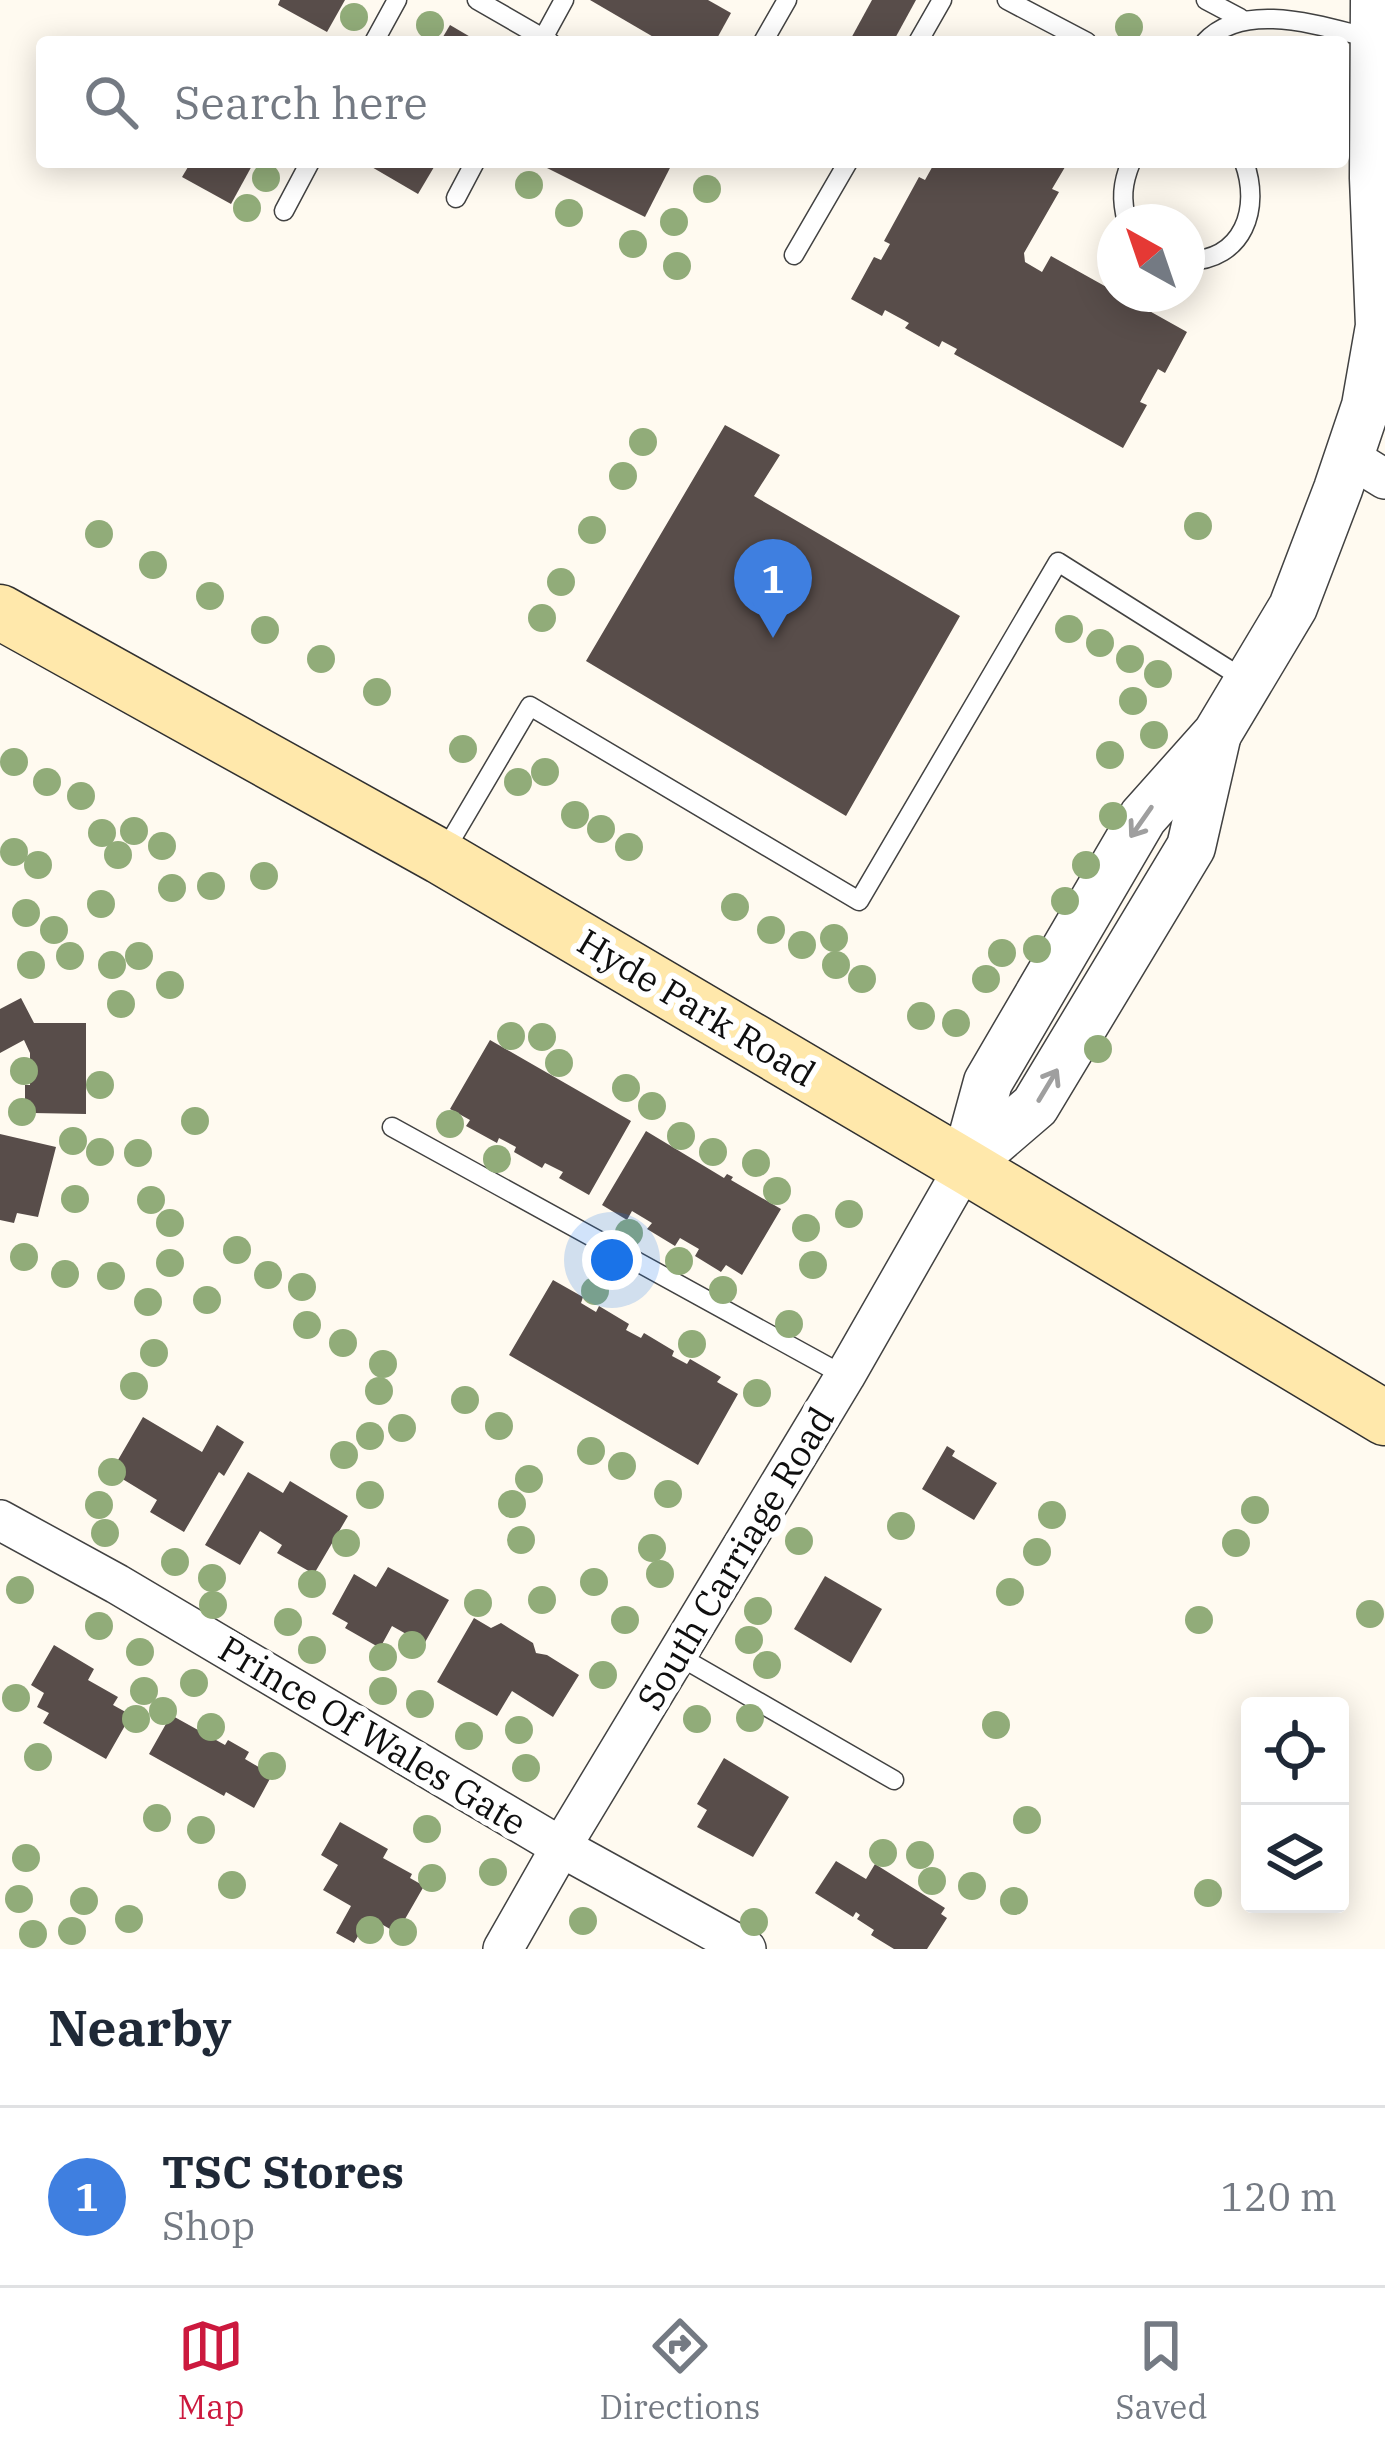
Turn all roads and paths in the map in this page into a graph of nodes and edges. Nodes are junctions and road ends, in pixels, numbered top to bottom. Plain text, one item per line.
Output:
1 (397, 0) edge
2 (478, 0) edge
3 (563, 0) edge
4 (787, 0) edge
5 (942, 0) edge
6 (1007, 0) edge
7 (1208, 0) edge
8 (1240, 18) junction
9 (1374, 20) edge
10 (377, 36) edge
11 (536, 36) edge
12 (546, 36) edge
13 (766, 36) edge
14 (921, 36) edge
15 (1076, 36) edge
16 (1210, 36) edge
17 (307, 168) edge
18 (472, 168) edge
19 (845, 168) edge
20 (1128, 168) edge
21 (1246, 168) edge
22 (456, 198) dead end
23 (1122, 204) edge
24 (284, 211) dead end
25 (794, 255) dead end
26 (1205, 258) edge
27 (1367, 468) edge
28 (0, 612) edge
29 (1247, 681) junction
30 (441, 856) junction
31 (392, 1127) dead end
32 (965, 1166) junction
33 (845, 1376) junction
34 (1385, 1418) edge
35 (0, 1520) edge
36 (677, 1655) junction
37 (894, 1780) dead end
38 (561, 1846) junction
39 (503, 1949) edge
40 (746, 1949) edge

1 - 10 lane
2 - 11 lane
3 - 12 lane
4 - 13 lane
5 - 14 lane
6 - 15 lane
7 - 8 lane
8 - 9 lane
8 - 16 lane
9 - 27 street, South Carriage Road
17 - 24 lane
18 - 22 lane
19 - 25 lane
20 - 23 lane
21 - 26 lane
27 - 29 street, South Carriage Road
28 - 30 main road, Hyde Park Road
29 - 30 lane
29 - 32 street, South Carriage Road
30 - 32 main road, Hyde Park Road
31 - 33 lane
32 - 33 street, South Carriage Road
32 - 34 main road, Hyde Park Road
33 - 36 street, South Carriage Road
35 - 38 street, Prince Of Wales Gate
36 - 37 lane
36 - 38 street, South Carriage Road
38 - 39 street, South Carriage Road
38 - 40 street, Prince Of Wales Gate

